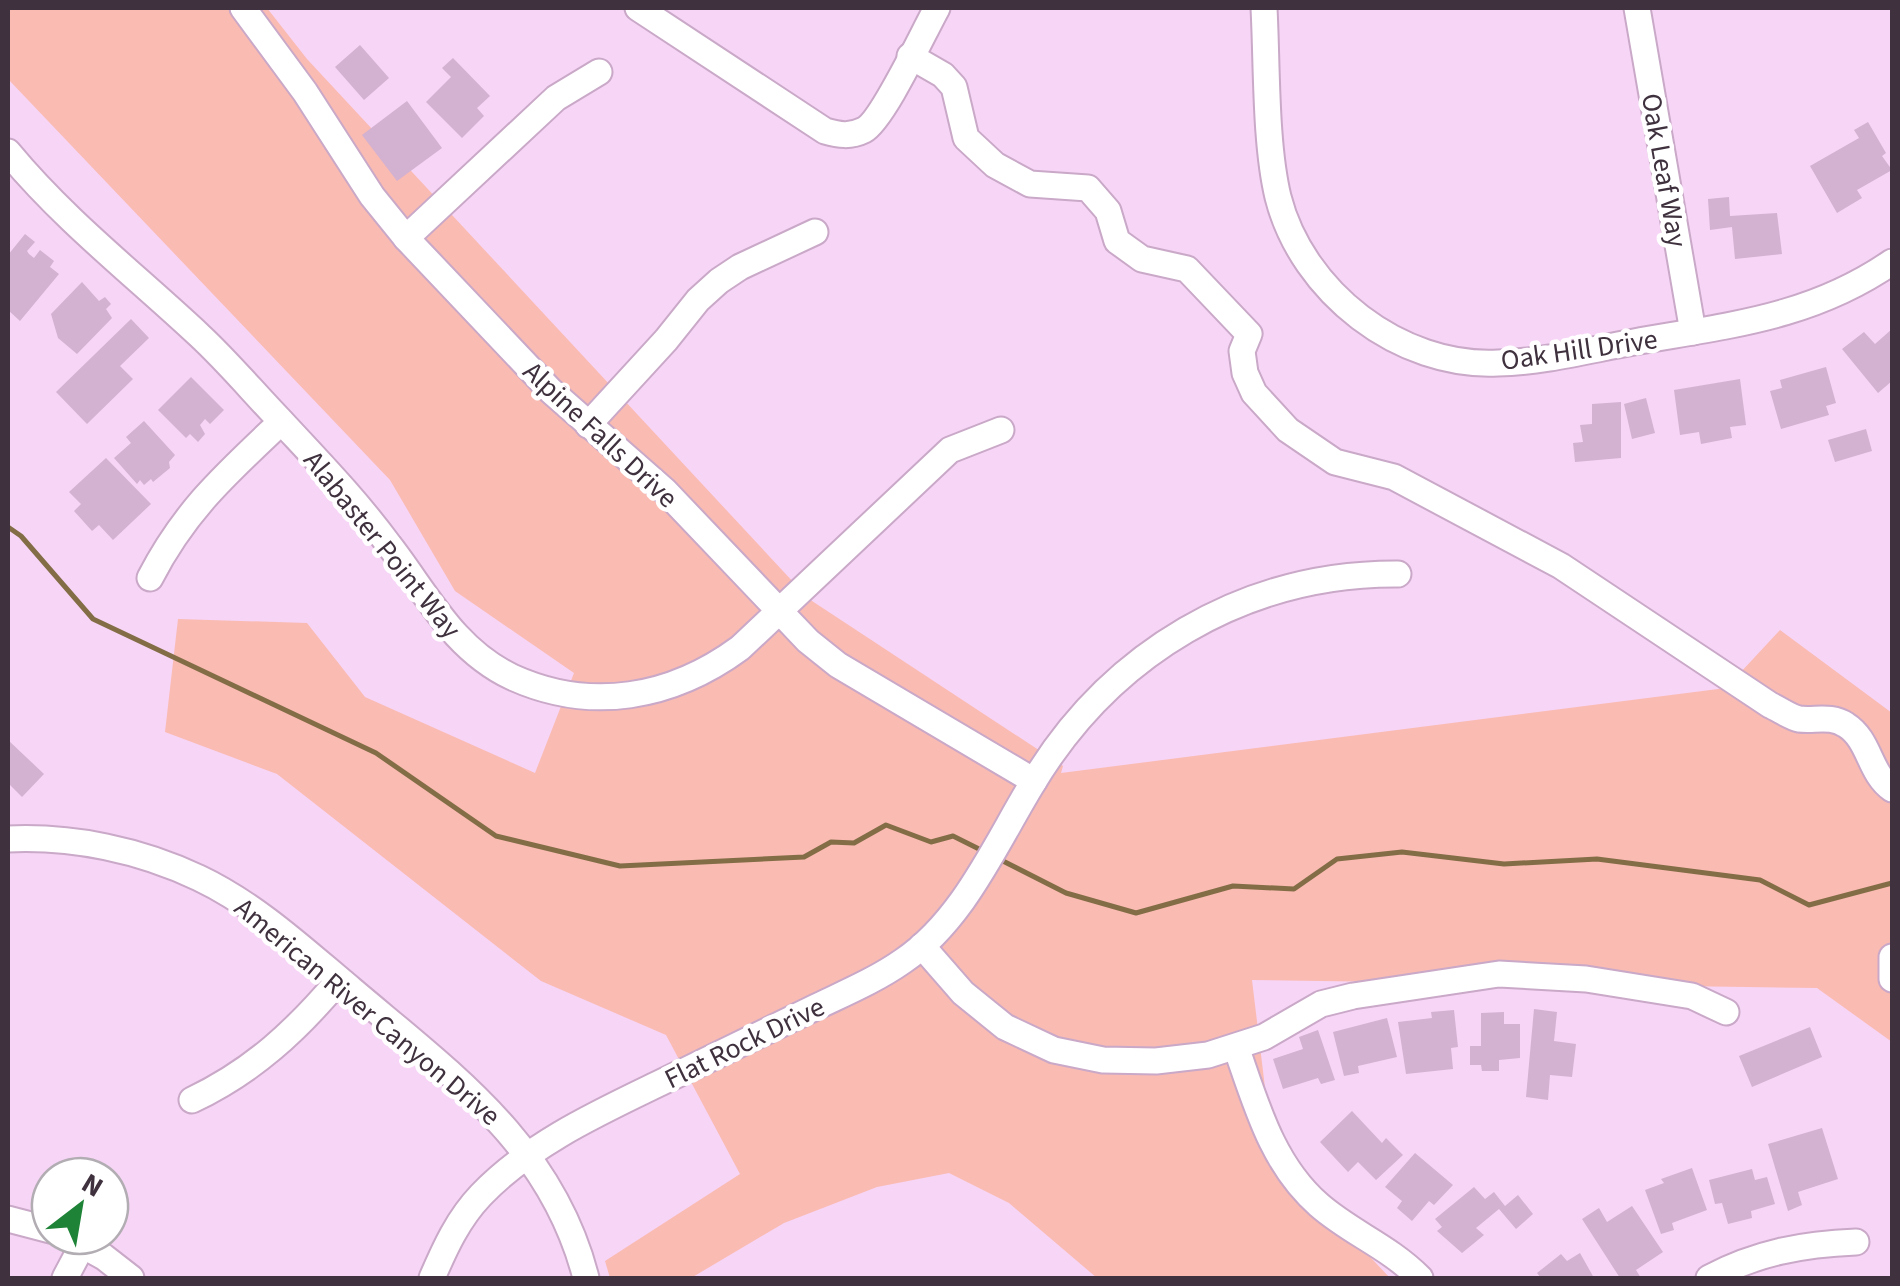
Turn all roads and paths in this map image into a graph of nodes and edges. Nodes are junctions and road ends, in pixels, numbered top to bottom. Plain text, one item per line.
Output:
1 (243, 8) edge
2 (638, 8) edge
3 (938, 8) edge
4 (1264, 8) edge
5 (1637, 8) edge
6 (913, 49) junction
7 (599, 72) dead end
8 (8, 152) edge
9 (815, 232) dead end
10 (406, 238) junction
11 (1892, 262) edge
12 (1693, 332) junction
13 (281, 422) junction
14 (588, 425) junction
15 (1001, 430) dead end
16 (1398, 574) dead end
17 (150, 578) dead end
18 (779, 612) junction
19 (1034, 781) junction
20 (1892, 788) edge
21 (8, 839) edge
22 (922, 946) junction
23 (1892, 958) edge
24 (1892, 979) edge
25 (339, 980) junction
26 (1726, 1012) dead end
27 (1236, 1048) junction
28 (192, 1100) dead end
29 (529, 1156) junction
30 (1856, 1242) dead end
31 (99, 1256) edge
32 (131, 1278) edge
33 (432, 1278) edge
34 (586, 1278) edge
35 (1420, 1278) edge
36 (1709, 1278) edge

1 - 10 street, Alpine Falls Drive
2 - 6 street
3 - 6 street
4 - 12 street, Oak Hill Drive
5 - 12 street, Oak Leaf Way
6 - 20 street
7 - 10 street
8 - 13 street, Alabaster Point Way
9 - 14 street
10 - 14 street, Alpine Falls Drive
11 - 12 street, Oak Hill Drive
13 - 17 street
13 - 18 street, Alabaster Point Way
14 - 18 street, Alpine Falls Drive
15 - 18 street, Alabaster Point Way
16 - 19 street, Flat Rock Drive
18 - 19 street, Alpine Falls Drive
19 - 22 street, Flat Rock Drive
21 - 25 street, American River Canyon Drive
22 - 27 street
22 - 29 street, Flat Rock Drive
23 - 24 street
25 - 28 street
25 - 29 street, American River Canyon Drive
26 - 27 street
27 - 35 street
29 - 33 street, Flat Rock Drive
29 - 34 street, American River Canyon Drive
30 - 36 street
31 - 32 street

